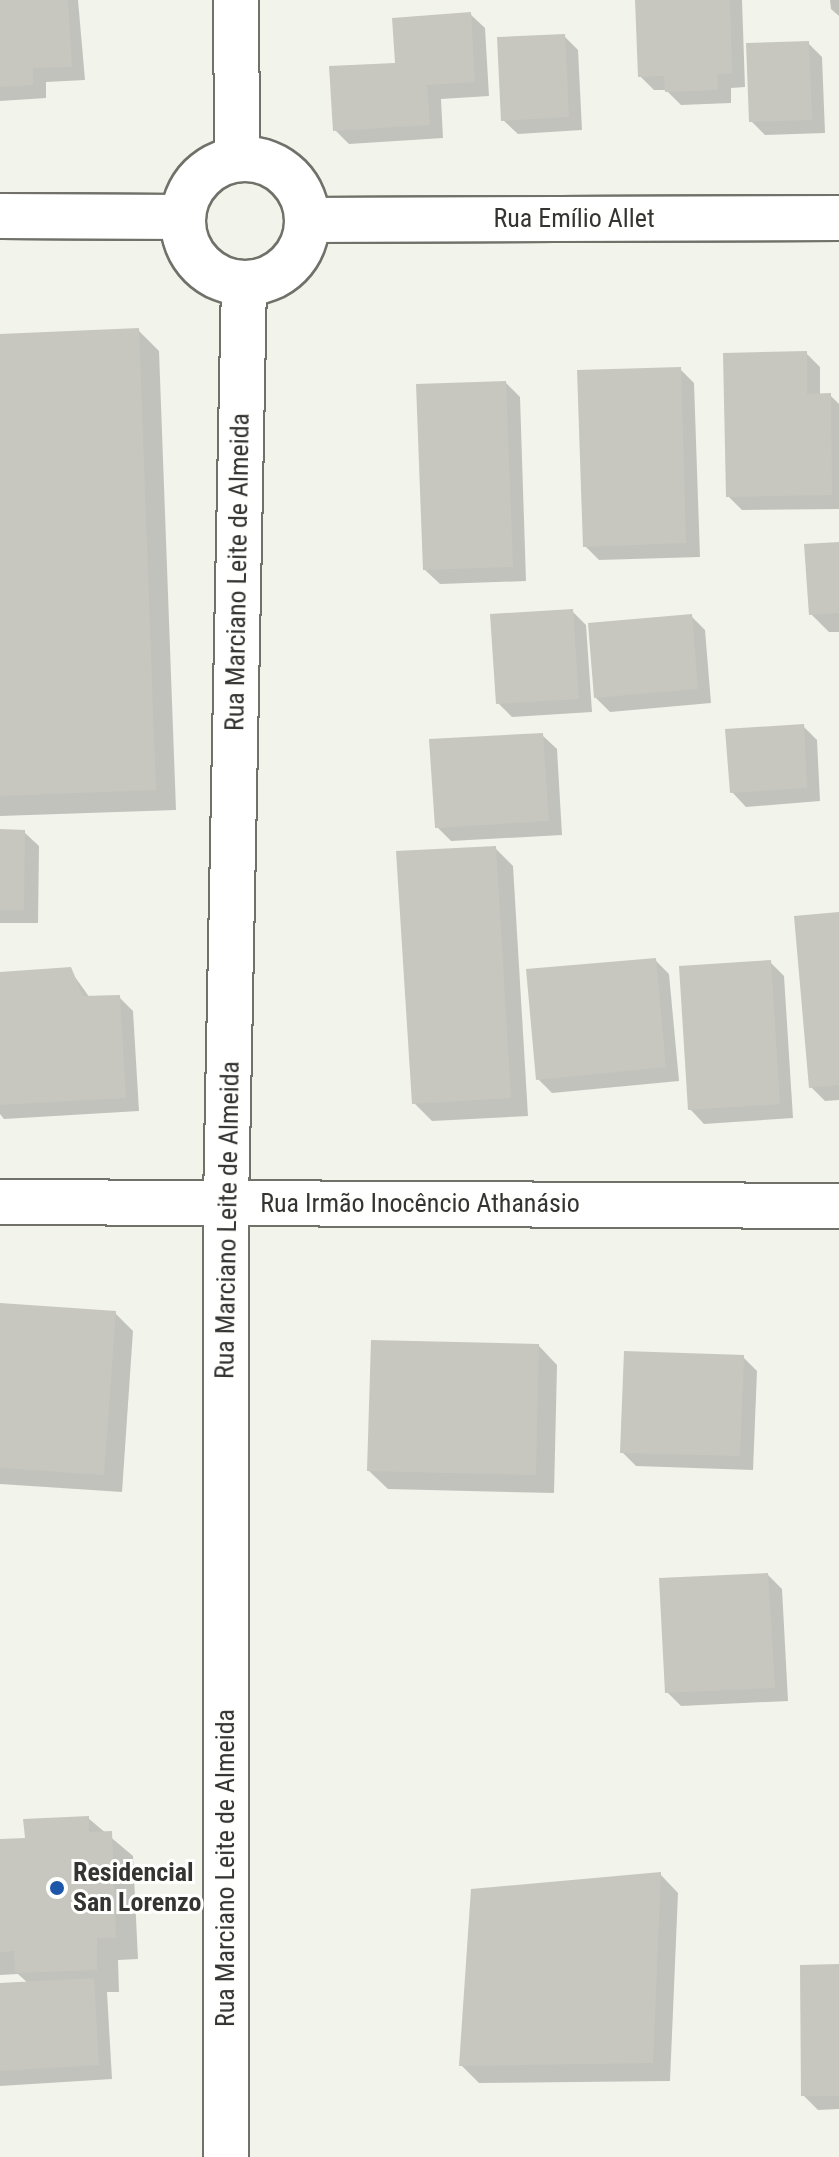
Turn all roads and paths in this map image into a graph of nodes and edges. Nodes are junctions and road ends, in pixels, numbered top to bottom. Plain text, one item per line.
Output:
1 (236, 0) edge
2 (237, 159) junction
3 (0, 216) edge
4 (183, 217) junction
5 (839, 218) edge
6 (308, 220) junction
7 (244, 283) junction
8 (0, 1202) edge
9 (226, 1203) junction
10 (839, 1206) edge
11 (226, 2157) edge

1 - 2 street
2 - 4 street
2 - 6 street
3 - 4 street
4 - 7 street
5 - 6 street, Rua Emílio Allet
6 - 7 street
7 - 9 street, Rua Marciano Leite de Almeida
8 - 9 street, Rua Irmão Inocêncio Athanásio
9 - 10 street, Rua Irmão Inocêncio Athanásio
9 - 11 street, Rua Marciano Leite de Almeida

